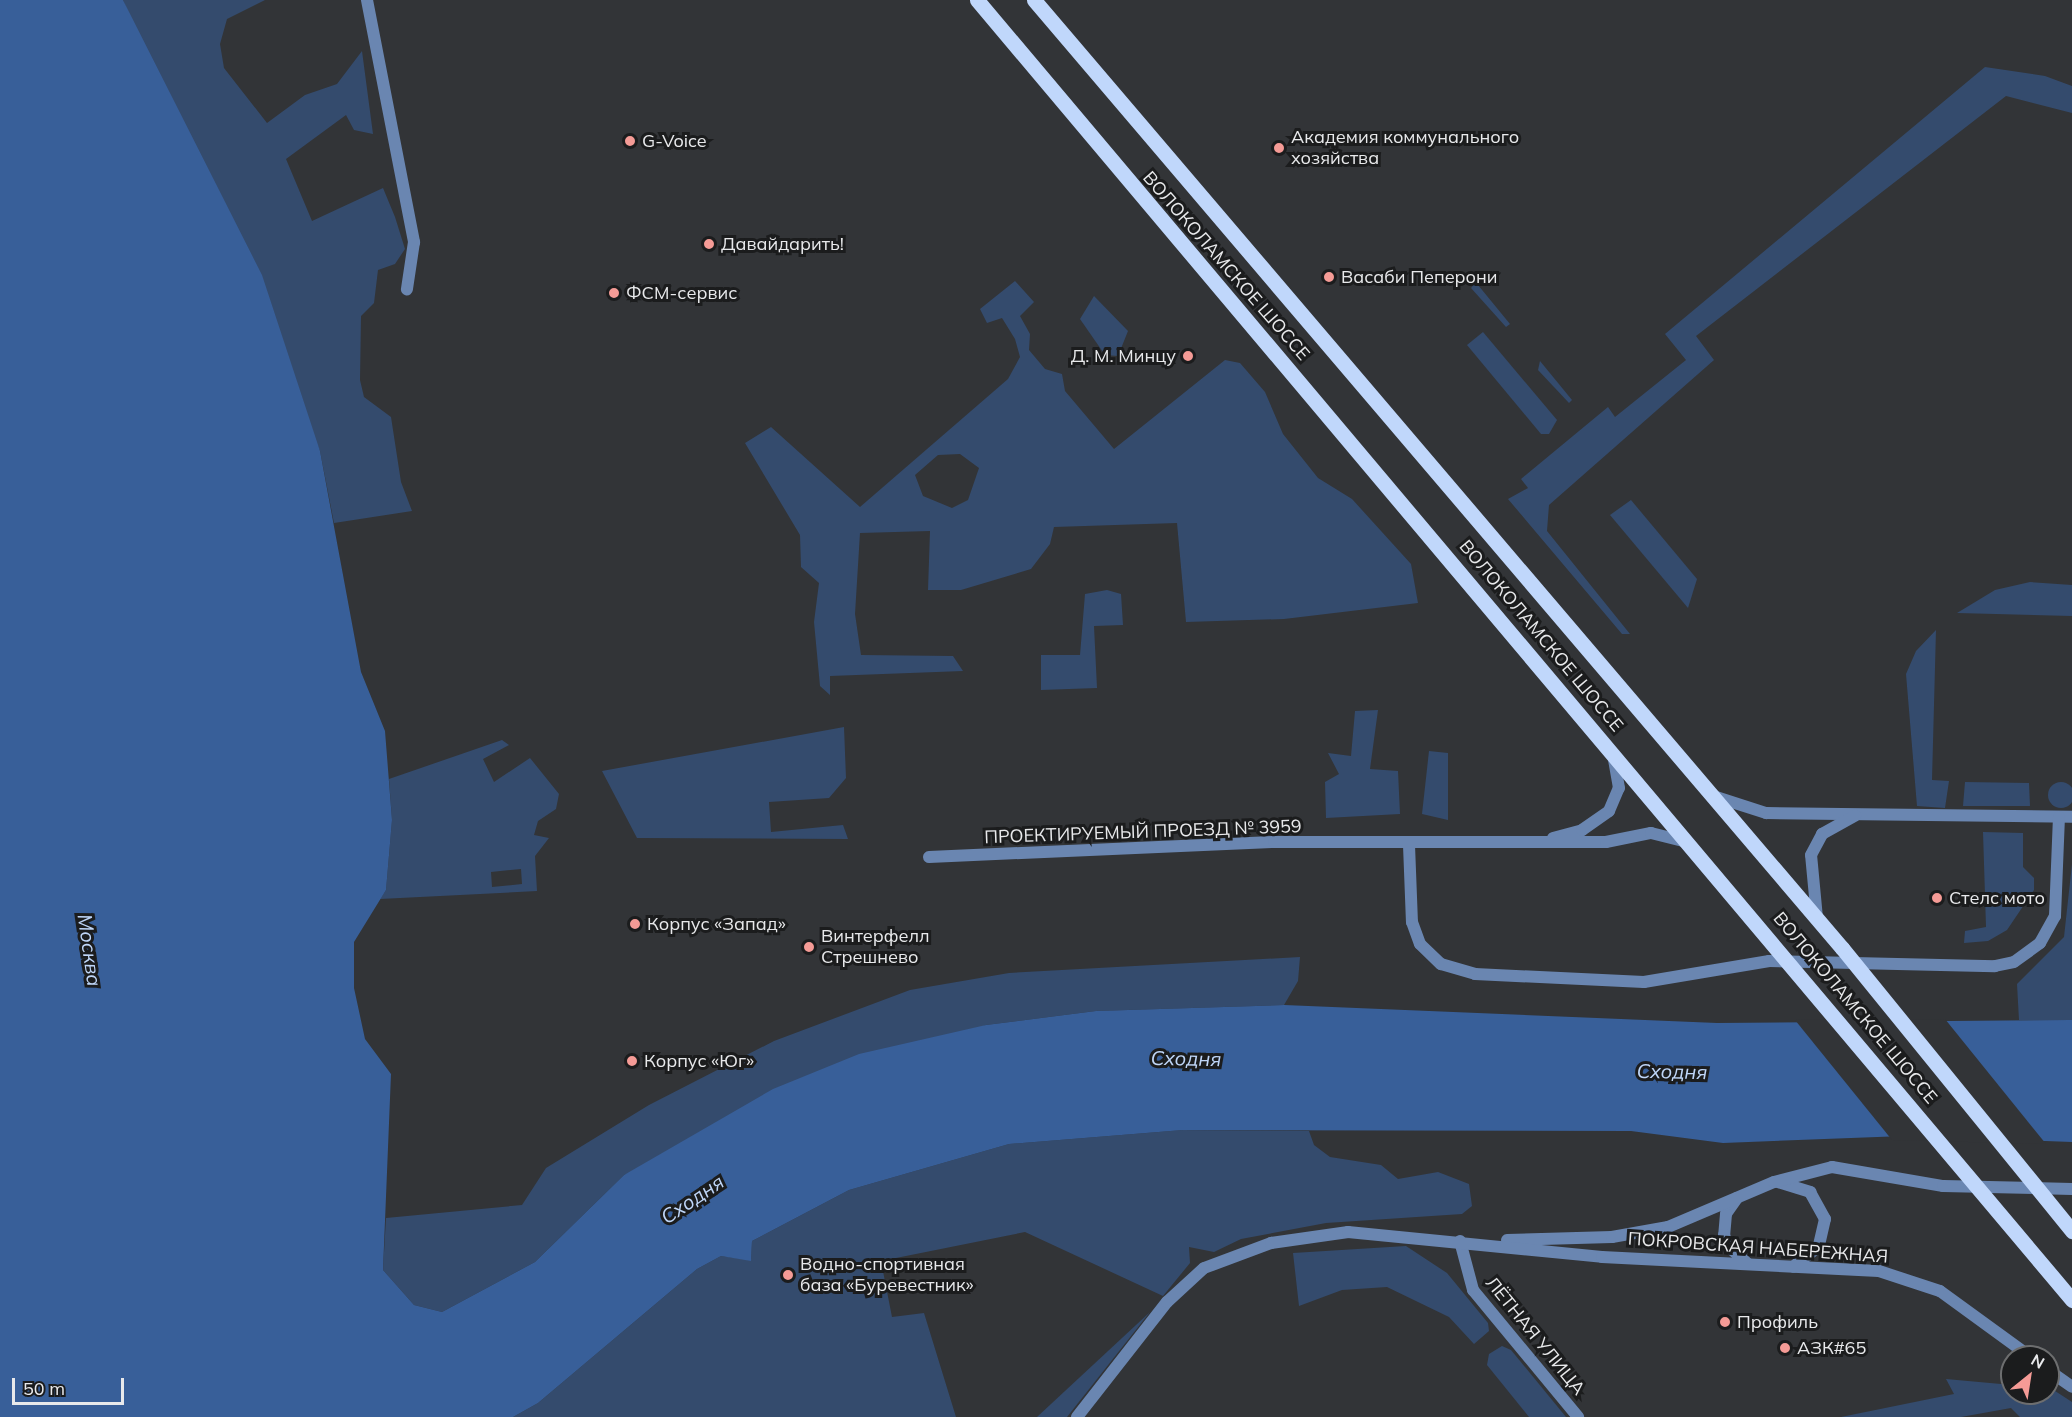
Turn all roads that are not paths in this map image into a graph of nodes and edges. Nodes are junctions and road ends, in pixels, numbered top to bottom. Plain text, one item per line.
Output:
1 (367, 0) edge
2 (969, 0) edge
3 (977, 0) edge
4 (1034, 0) edge
5 (1011, 42) junction
6 (407, 289) dead end
7 (1603, 740) junction
8 (1712, 795) junction
9 (1871, 812) junction
10 (2066, 817) edge
11 (1537, 843) junction
12 (1409, 845) junction
13 (1694, 846) junction
14 (929, 857) dead end
15 (1817, 918) junction
16 (1774, 1182) junction
17 (2072, 1189) edge
18 (1738, 1198) junction
19 (2072, 1231) edge
20 (1460, 1241) junction
21 (1749, 1264) junction
22 (1793, 1267) junction
23 (2072, 1300) edge
24 (2014, 1345) edge
25 (1077, 1417) edge
26 (1578, 1417) edge

1 - 6 street
2 - 5 main road
3 - 5 main road, ВОЛОКОЛАМСКОЕ ШОССЕ
4 - 8 main road, ВОЛОКОЛАМСКОЕ ШОССЕ
5 - 7 main road, ВОЛОКОЛАМСКОЕ ШОССЕ
7 - 11 street, ПРОЕКТИРУЕМЫЙ ПРОЕЗД № 3959
7 - 13 main road, ВОЛОКОЛАМСКОЕ ШОССЕ
8 - 9 street
8 - 15 main road, ВОЛОКОЛАМСКОЕ ШОССЕ
9 - 10 street
9 - 15 street
10 - 12 street
11 - 12 street, ПРОЕКТИРУЕМЫЙ ПРОЕЗД № 3959
11 - 13 street, ПРОЕКТИРУЕМЫЙ ПРОЕЗД № 3959
12 - 14 street, ПРОЕКТИРУЕМЫЙ ПРОЕЗД № 3959
13 - 23 main road, ВОЛОКОЛАМСКОЕ ШОССЕ
15 - 19 main road, ВОЛОКОЛАМСКОЕ ШОССЕ
16 - 17 street, ПОКРОВСКАЯ НАБЕРЕЖНАЯ
16 - 18 street, ПОКРОВСКАЯ НАБЕРЕЖНАЯ
16 - 22 street
18 - 20 street, ПОКРОВСКАЯ НАБЕРЕЖНАЯ
18 - 21 street
20 - 21 street, ПОКРОВСКАЯ НАБЕРЕЖНАЯ
20 - 25 street, ПОКРОВСКАЯ НАБЕРЕЖНАЯ
20 - 26 street, ЛЁТНАЯ УЛИЦА
21 - 22 street, ПОКРОВСКАЯ НАБЕРЕЖНАЯ
22 - 24 street, ПОКРОВСКАЯ НАБЕРЕЖНАЯ

